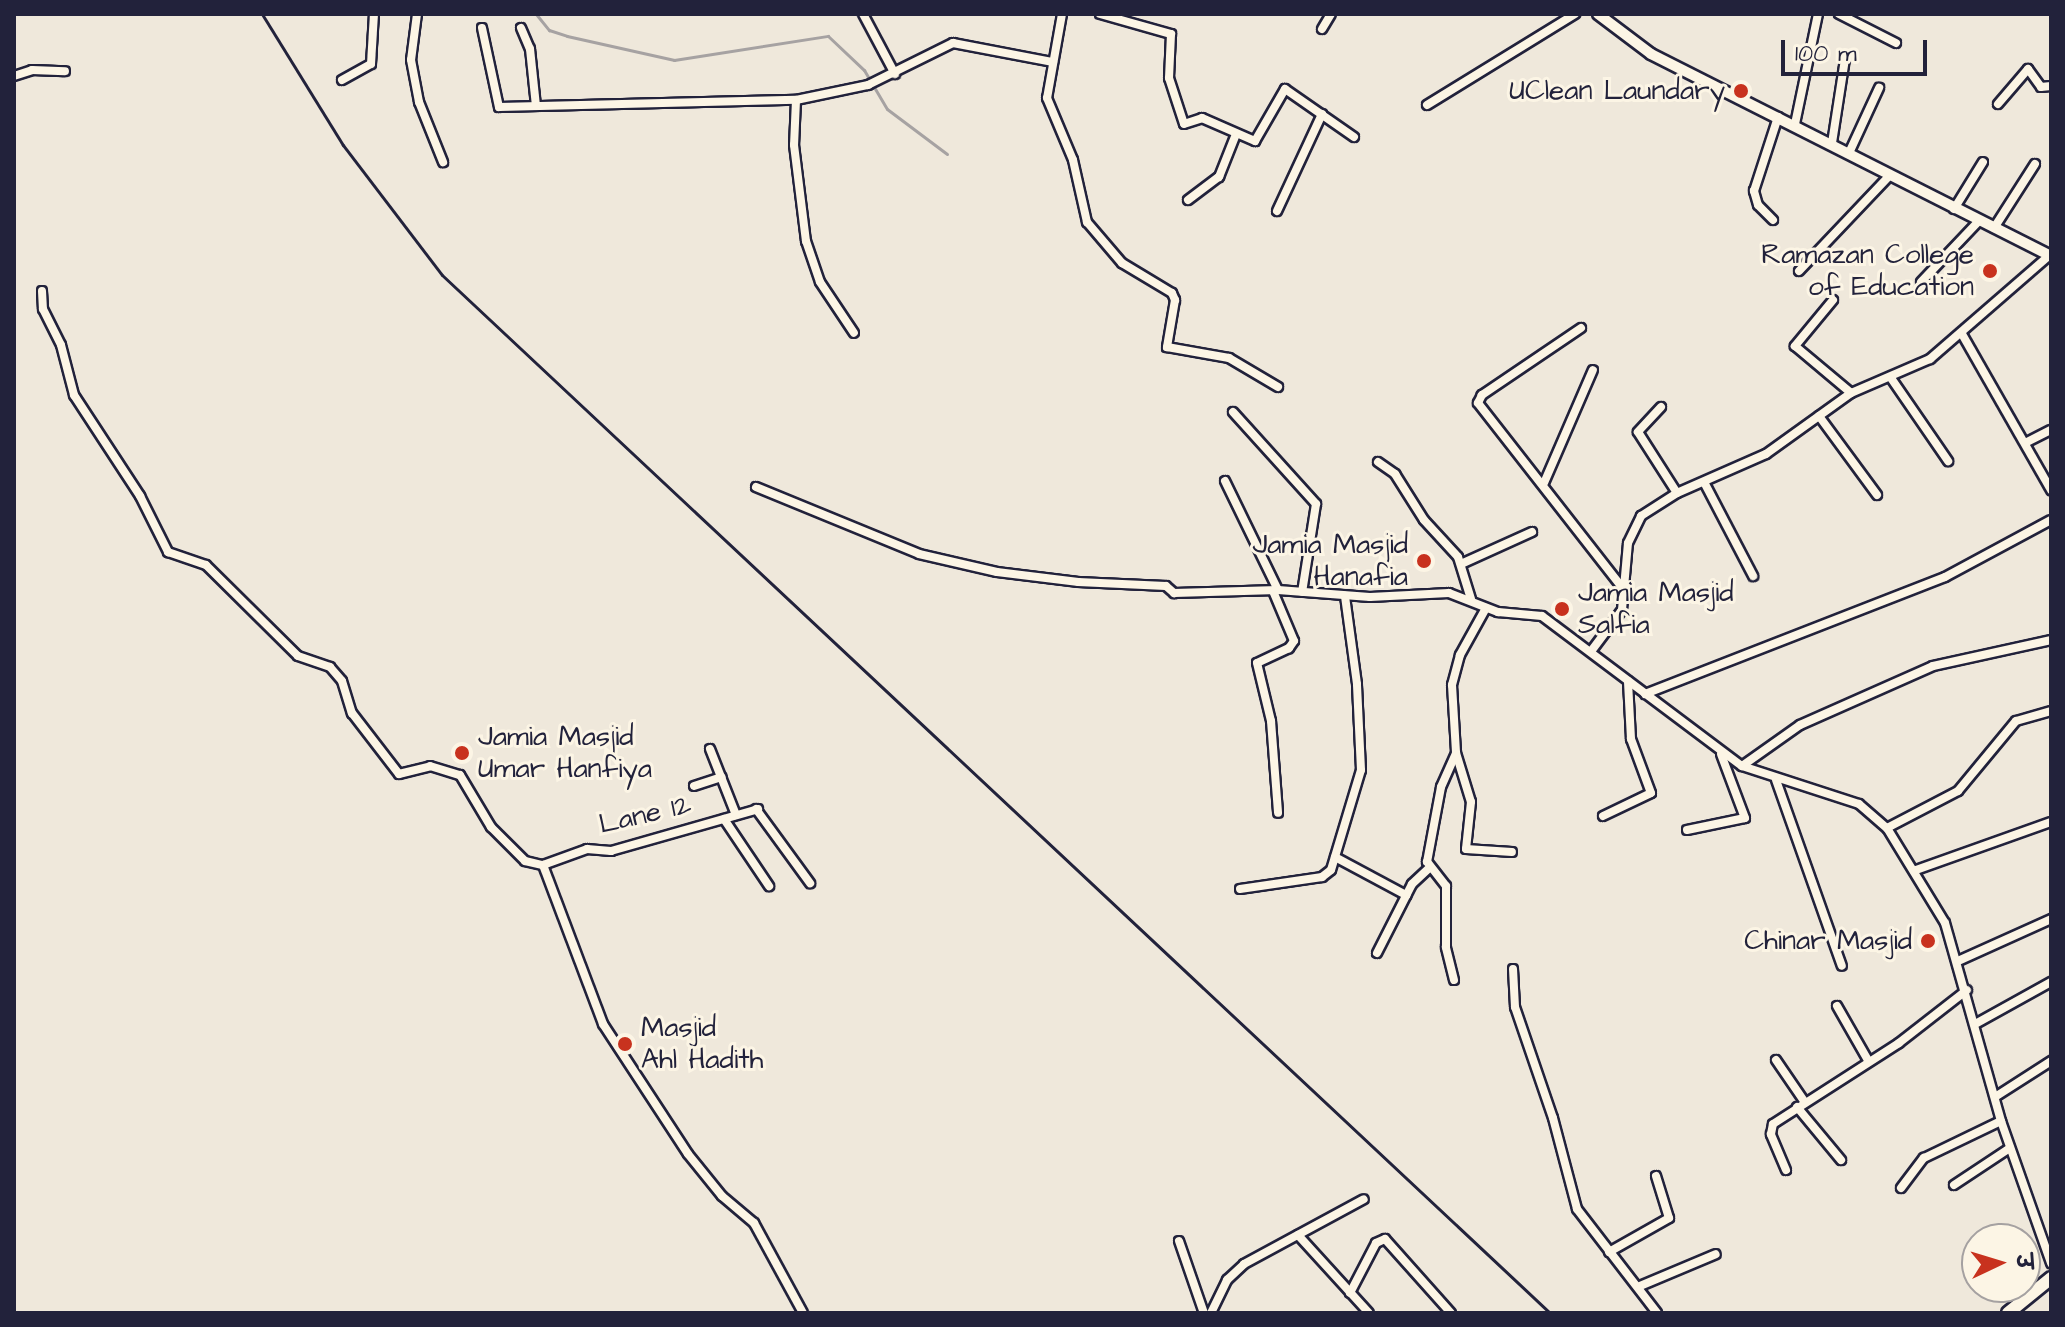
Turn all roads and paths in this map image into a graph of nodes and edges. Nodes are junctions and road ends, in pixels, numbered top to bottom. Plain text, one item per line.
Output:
1 (374, 14) edge
2 (417, 14) edge
3 (863, 14) edge
4 (1062, 14) edge
5 (1100, 14) edge
6 (1331, 14) edge
7 (1575, 14) edge
8 (1598, 14) edge
9 (1818, 14) edge
10 (1839, 14) edge
11 (482, 28) dead end
12 (521, 28) dead end
13 (1322, 29) dead end
14 (1896, 43) dead end
15 (1845, 59) dead end
16 (1053, 62) junction
17 (65, 71) dead end
18 (895, 74) junction
19 (14, 76) edge
20 (342, 80) dead end
21 (2051, 86) edge
22 (1879, 88) dead end
23 (796, 100) junction
24 (1998, 104) dead end
25 (1427, 105) dead end
26 (536, 106) junction
27 (1322, 114) junction
28 (1778, 117) junction
29 (1795, 124) junction
30 (1236, 134) junction
31 (1354, 137) dead end
32 (1832, 143) junction
33 (1849, 153) junction
34 (443, 162) dead end
35 (1983, 162) dead end
36 (2035, 164) dead end
37 (1889, 176) junction
38 (1188, 200) dead end
39 (1954, 209) junction
40 (1277, 211) dead end
41 (1773, 220) dead end
42 (1978, 222) junction
43 (1994, 228) junction
44 (2051, 255) edge
45 (1799, 271) dead end
46 (1921, 282) dead end
47 (42, 291) dead end
48 (1833, 300) dead end
49 (1581, 328) dead end
50 (854, 333) dead end
51 (1962, 334) junction
52 (1593, 370) dead end
53 (1891, 378) junction
54 (1278, 387) dead end
55 (1851, 393) junction
56 (1661, 407) dead end
57 (1233, 412) dead end
58 (1819, 416) junction
59 (2051, 430) edge
60 (2025, 443) junction
61 (1948, 461) dead end
62 (1378, 462) dead end
63 (1225, 481) dead end
64 (1544, 483) junction
65 (1705, 484) junction
66 (756, 487) dead end
67 (2051, 490) edge
68 (1677, 493) junction
69 (1877, 495) dead end
70 (2051, 520) edge
71 (1532, 532) dead end
72 (1461, 564) junction
73 (1753, 576) dead end
74 (1276, 590) junction
75 (1624, 591) junction
76 (1302, 592) junction
77 (1345, 596) junction
78 (1471, 599) junction
79 (1486, 608) junction
80 (2051, 640) edge
81 (1592, 650) junction
82 (1628, 681) junction
83 (1645, 694) junction
84 (2051, 711) edge
85 (710, 749) dead end
86 (1456, 753) junction
87 (1721, 753) junction
88 (1742, 766) junction
89 (722, 777) junction
90 (1776, 780) junction
91 (694, 786) dead end
92 (1278, 813) dead end
93 (736, 815) junction
94 (1603, 816) dead end
95 (724, 819) junction
96 (2051, 822) edge
97 (1887, 828) junction
98 (1687, 830) dead end
99 (1512, 852) dead end
100 (1335, 857) junction
101 (543, 865) junction
102 (1428, 869) junction
103 (1916, 870) junction
104 (810, 883) dead end
105 (769, 886) dead end
106 (1240, 889) dead end
107 (1406, 895) junction
108 (2051, 919) edge
109 (1377, 953) dead end
110 (1958, 961) junction
111 (1842, 966) dead end
112 (1513, 969) dead end
113 (1454, 980) dead end
114 (2051, 982) edge
115 (1967, 990) junction
116 (1837, 1006) dead end
117 (1977, 1023) junction
118 (1776, 1060) dead end
119 (2051, 1061) edge
120 (1869, 1062) junction
121 (1995, 1097) junction
122 (1801, 1104) junction
123 (2001, 1121) junction
124 (2010, 1148) junction
125 (1841, 1160) dead end
126 (1786, 1170) dead end
127 (1656, 1176) dead end
128 (1954, 1185) dead end
129 (1901, 1188) dead end
130 (1364, 1199) dead end
131 (1298, 1235) junction
132 (1179, 1241) dead end
133 (1609, 1252) junction
134 (1716, 1254) dead end
135 (2051, 1263) edge
136 (2051, 1278) edge
137 (1640, 1286) junction
138 (1350, 1293) junction
139 (2011, 1312) edge
140 (803, 1313) edge
141 (1204, 1313) edge
142 (1211, 1313) edge
143 (1369, 1313) edge
144 (1451, 1313) edge
145 (1657, 1313) edge

1 - 20 street
2 - 34 street
3 - 18 street
4 - 16 street
5 - 30 street
6 - 13 street
7 - 25 street
8 - 28 street
9 - 29 street
10 - 14 street
11 - 26 street
12 - 26 street
15 - 32 street
16 - 18 street
16 - 54 street
17 - 19 street
18 - 23 street
21 - 24 street
22 - 33 street
23 - 26 street
23 - 50 street
27 - 30 street
27 - 31 street
27 - 40 street
28 - 29 street
28 - 41 street
29 - 32 street
30 - 38 street
32 - 33 street
33 - 37 street
35 - 39 street
36 - 43 street
37 - 39 street
37 - 45 street
39 - 42 street
42 - 43 street
42 - 46 street
43 - 44 street
44 - 51 street
47 - 101 street
48 - 55 street
49 - 64 street
51 - 53 street
51 - 60 street
52 - 64 street
53 - 55 street
53 - 61 street
55 - 58 street
56 - 68 street
57 - 76 street
58 - 65 street
58 - 69 street
59 - 60 street
60 - 67 street
62 - 72 street
63 - 74 street
64 - 75 street
65 - 68 street
65 - 73 street
66 - 74 street
68 - 75 street
70 - 83 street
71 - 72 street
72 - 78 street
74 - 76 street
74 - 92 street
75 - 81 street
76 - 77 street
77 - 78 street
77 - 100 street
78 - 79 street
79 - 81 street
79 - 86 street
80 - 88 street
81 - 82 street
82 - 83 street
82 - 94 street
83 - 87 street
84 - 97 street
85 - 89 street
86 - 99 street
86 - 102 street
87 - 88 street
87 - 98 street
88 - 90 street
89 - 91 street
89 - 93 street
90 - 97 street
90 - 111 street
93 - 95 street, Lane 12
93 - 104 street, Lane 12
95 - 101 street, Lane 12
95 - 105 street
96 - 103 street
97 - 103 street
100 - 106 street
100 - 107 street
101 - 140 street
102 - 107 street
102 - 113 street
103 - 110 street
107 - 109 street
108 - 110 street
110 - 115 street
112 - 133 street
114 - 117 street
115 - 117 street
115 - 120 street
116 - 120 street
117 - 121 street
118 - 122 street
119 - 121 street
120 - 122 street
121 - 123 street
122 - 125 street
122 - 126 street
123 - 124 street
123 - 129 street
124 - 128 street
124 - 135 street
127 - 133 street
130 - 131 street
131 - 138 street
131 - 142 street
132 - 141 street
133 - 137 street
134 - 137 street
136 - 139 main road
137 - 145 street
138 - 143 street
138 - 144 street

